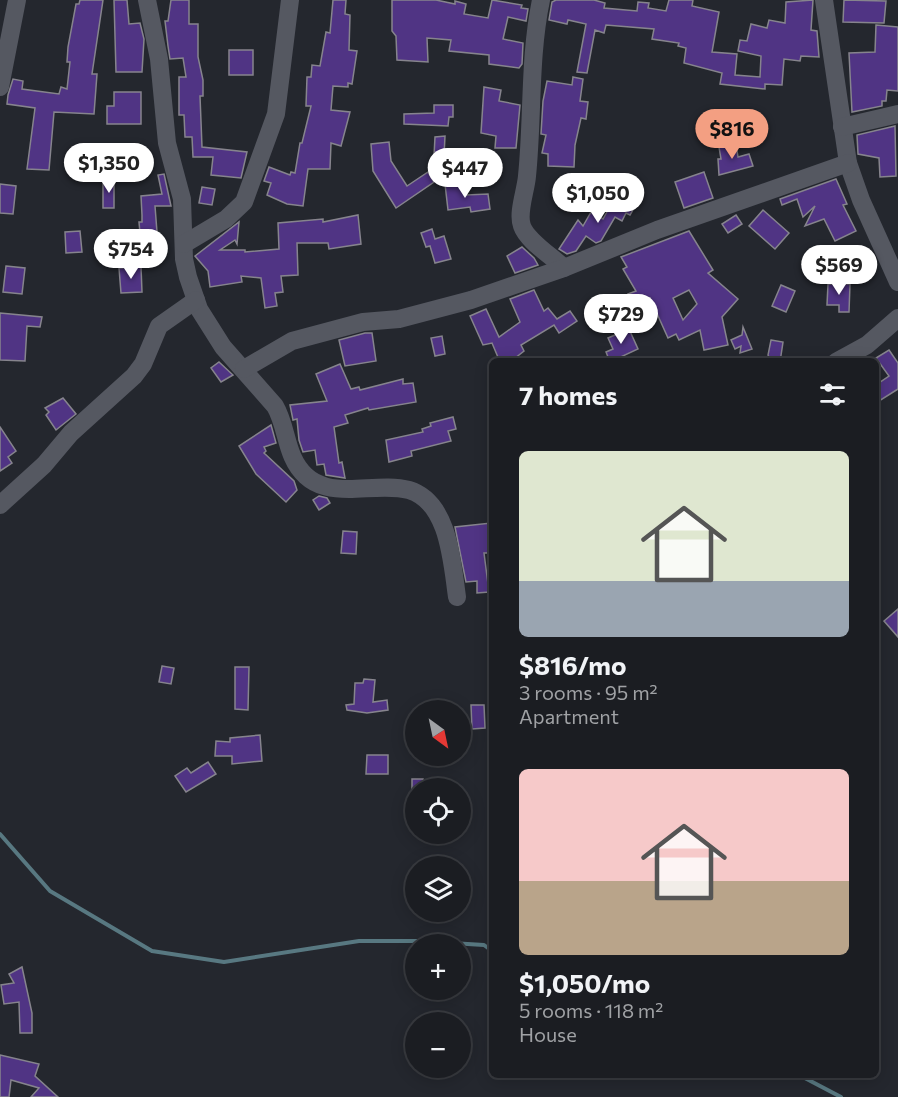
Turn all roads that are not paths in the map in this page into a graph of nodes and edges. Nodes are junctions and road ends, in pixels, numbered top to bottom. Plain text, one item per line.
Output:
1 (17, 0) edge
2 (147, 0) edge
3 (290, 0) edge
4 (541, 0) edge
5 (825, 0) edge
6 (0, 87) edge
7 (898, 114) edge
8 (842, 127) junction
9 (848, 163) junction
10 (183, 244) junction
11 (564, 268) junction
12 (898, 282) edge
13 (196, 300) junction
14 (898, 318) edge
15 (843, 358) edge
16 (244, 369) junction
17 (0, 505) edge
18 (457, 597) dead end

1 - 6 street
2 - 10 street
3 - 10 street
4 - 11 street
5 - 8 street
7 - 8 street
8 - 9 street
9 - 11 street
9 - 12 street
10 - 13 street
11 - 16 street
13 - 16 street
13 - 17 street
14 - 15 street
16 - 18 street

